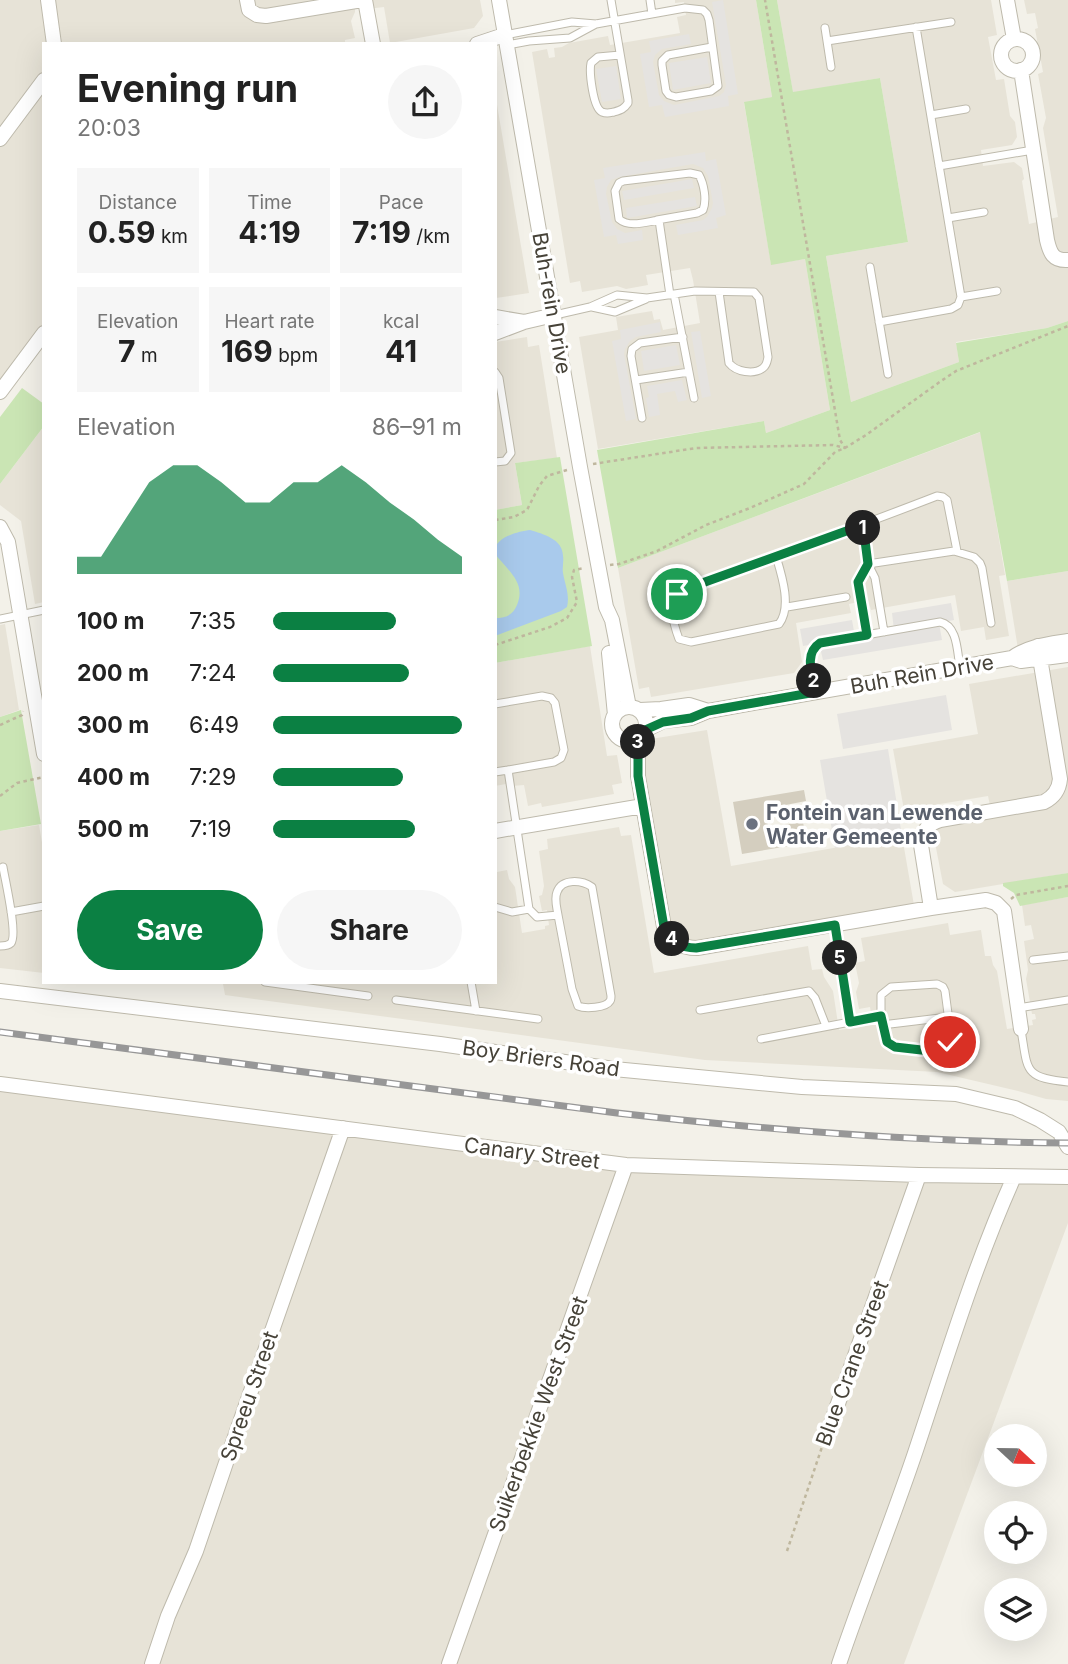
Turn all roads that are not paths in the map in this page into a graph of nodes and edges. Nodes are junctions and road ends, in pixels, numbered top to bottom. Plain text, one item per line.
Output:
1 (48, 0) edge
2 (247, 0) edge
3 (364, 0) edge
4 (499, 0) edge
5 (611, 0) edge
6 (650, 0) edge
7 (1007, 0) edge
8 (652, 14) junction
9 (614, 21) junction
10 (951, 22) dead end
11 (596, 24) junction
12 (916, 27) junction
13 (825, 28) dead end
14 (1014, 38) junction
15 (827, 41) junction
16 (54, 42) edge
17 (373, 42) edge
18 (502, 42) edge
19 (712, 47) junction
20 (620, 55) junction
21 (831, 67) dead end
22 (1021, 71) junction
23 (42, 82) edge
24 (966, 109) dead end
25 (931, 115) junction
26 (0, 139) edge
27 (1033, 150) junction
28 (939, 166) junction
29 (984, 212) dead end
30 (948, 218) junction
31 (657, 220) junction
32 (1063, 260) edge
33 (870, 267) dead end
34 (997, 291) dead end
35 (719, 292) junction
36 (672, 294) junction
37 (961, 297) junction
38 (647, 298) junction
39 (590, 307) junction
40 (554, 315) junction
41 (497, 317) edge
42 (879, 321) junction
43 (524, 322) junction
44 (497, 332) edge
45 (42, 336) edge
46 (683, 337) junction
47 (689, 372) junction
48 (888, 374) dead end
49 (497, 375) edge
50 (636, 380) junction
51 (0, 392) edge
52 (694, 398) dead end
53 (642, 418) dead end
54 (497, 462) edge
55 (863, 525) junction
56 (0, 527) edge
57 (957, 551) junction
58 (776, 556) junction
59 (868, 564) junction
60 (846, 597) dead end
61 (606, 607) junction
62 (787, 607) junction
63 (42, 610) edge
64 (20, 615) junction
65 (0, 619) edge
66 (991, 623) dead end
67 (884, 632) junction
68 (867, 635) junction
69 (1068, 641) edge
70 (1039, 652) junction
71 (1068, 655) edge
72 (960, 667) junction
73 (816, 692) junction
74 (497, 704) edge
75 (634, 708) junction
76 (708, 711) junction
77 (615, 715) junction
78 (641, 734) junction
79 (622, 739) junction
80 (42, 742) edge
81 (508, 770) junction
82 (497, 772) edge
83 (638, 776) junction
84 (643, 806) junction
85 (517, 827) junction
86 (497, 831) edge
87 (3, 867) dead end
88 (42, 906) edge
89 (497, 908) edge
90 (931, 908) junction
91 (529, 909) junction
92 (11, 912) junction
93 (558, 915) junction
94 (835, 925) junction
95 (0, 946) edge
96 (1068, 956) edge
97 (1033, 960) dead end
98 (300, 984) edge
99 (471, 984) edge
100 (0, 991) edge
101 (368, 996) dead end
102 (396, 1000) dead end
103 (1068, 1000) edge
104 (1018, 1008) junction
105 (700, 1010) dead end
106 (476, 1011) junction
107 (881, 1016) junction
108 (948, 1017) junction
109 (538, 1019) dead end
110 (850, 1022) junction
111 (882, 1026) junction
112 (825, 1027) junction
113 (1021, 1029) joint
114 (761, 1039) dead end
115 (1068, 1082) edge
116 (0, 1084) edge
117 (343, 1128) junction
118 (1068, 1147) edge
119 (626, 1165) junction
120 (919, 1175) junction
121 (1014, 1177) junction
122 (1068, 1177) edge
123 (829, 1429) road end
124 (152, 1664) edge
125 (449, 1664) edge
126 (839, 1664) edge

1 - 16 street
2 - 3 street
3 - 17 street
4 - 18 street, Buh-rein Drive
5 - 9 lane
6 - 8 lane
7 - 14 street
8 - 9 lane
8 - 19 lane
9 - 11 lane
9 - 20 lane
10 - 12 lane
11 - 18 lane
11 - 18 lane
12 - 15 lane
12 - 25 lane
13 - 15 lane
14 - 22 street
14 - 22 street
15 - 21 lane
18 - 40 street, Buh-rein Drive
19 - 19 lane
20 - 20 lane
22 - 27 street
23 - 26 street
24 - 25 lane
25 - 28 lane
27 - 28 lane
27 - 32 street
28 - 30 lane
29 - 30 lane
30 - 37 lane
31 - 31 lane
31 - 36 lane
33 - 42 lane
34 - 37 lane
35 - 35 lane
35 - 36 lane
36 - 38 lane
36 - 46 lane
37 - 42 lane
38 - 39 lane
38 - 39 lane
39 - 40 lane
40 - 43 street
40 - 61 street, Buh-rein Drive
41 - 43 street
42 - 48 lane
43 - 44 street
45 - 51 street
46 - 47 lane
46 - 50 lane
47 - 50 lane
47 - 52 lane
49 - 54 lane
50 - 53 lane
55 - 57 lane
55 - 58 lane
55 - 59 lane
56 - 64 street
57 - 59 lane
57 - 66 lane
58 - 62 lane
58 - 62 lane
59 - 67 lane
59 - 68 lane
60 - 62 lane
61 - 75 street, Buh-rein Drive
61 - 77 street, Buh-rein Drive
63 - 64 lane
64 - 65 lane
64 - 80 street
67 - 68 lane
67 - 72 lane
68 - 73 lane
69 - 70 street, Buh Rein Drive
70 - 71 street, Buh Rein Drive
70 - 72 street, Buh Rein Drive
70 - 90 street
72 - 73 street, Buh Rein Drive
73 - 76 street, Buh Rein Drive
74 - 81 lane
75 - 76 street, Buh Rein Drive
75 - 77 street
75 - 78 street
76 - 78 street, Buh Rein Drive
77 - 79 street
78 - 79 street
78 - 83 street
79 - 83 street
81 - 82 lane
81 - 85 lane
83 - 84 street
84 - 85 street
84 - 94 street
85 - 86 street
85 - 91 lane
87 - 92 lane
88 - 92 lane
89 - 91 lane
90 - 94 street
90 - 104 street
91 - 93 lane
92 - 95 lane
93 - 93 lane
94 - 110 lane
96 - 97 lane
98 - 101 lane
99 - 106 lane
100 - 118 street, Boy Briers Road
102 - 106 lane
103 - 104 lane
104 - 113 street
105 - 112 lane
106 - 109 lane
107 - 108 lane
107 - 110 lane
107 - 111 lane
108 - 111 lane
108 - 111 lane
110 - 112 lane
112 - 114 lane
113 - 115 lane
116 - 117 street, Canary Street
117 - 119 street, Canary Street
117 - 124 street, Spreeu Street
119 - 120 street, Canary Street
119 - 125 street, Suikerbekkie West Street
120 - 121 street, Canary Street
120 - 123 street, Blue Crane Street
121 - 122 street, Canary Street
121 - 126 street

